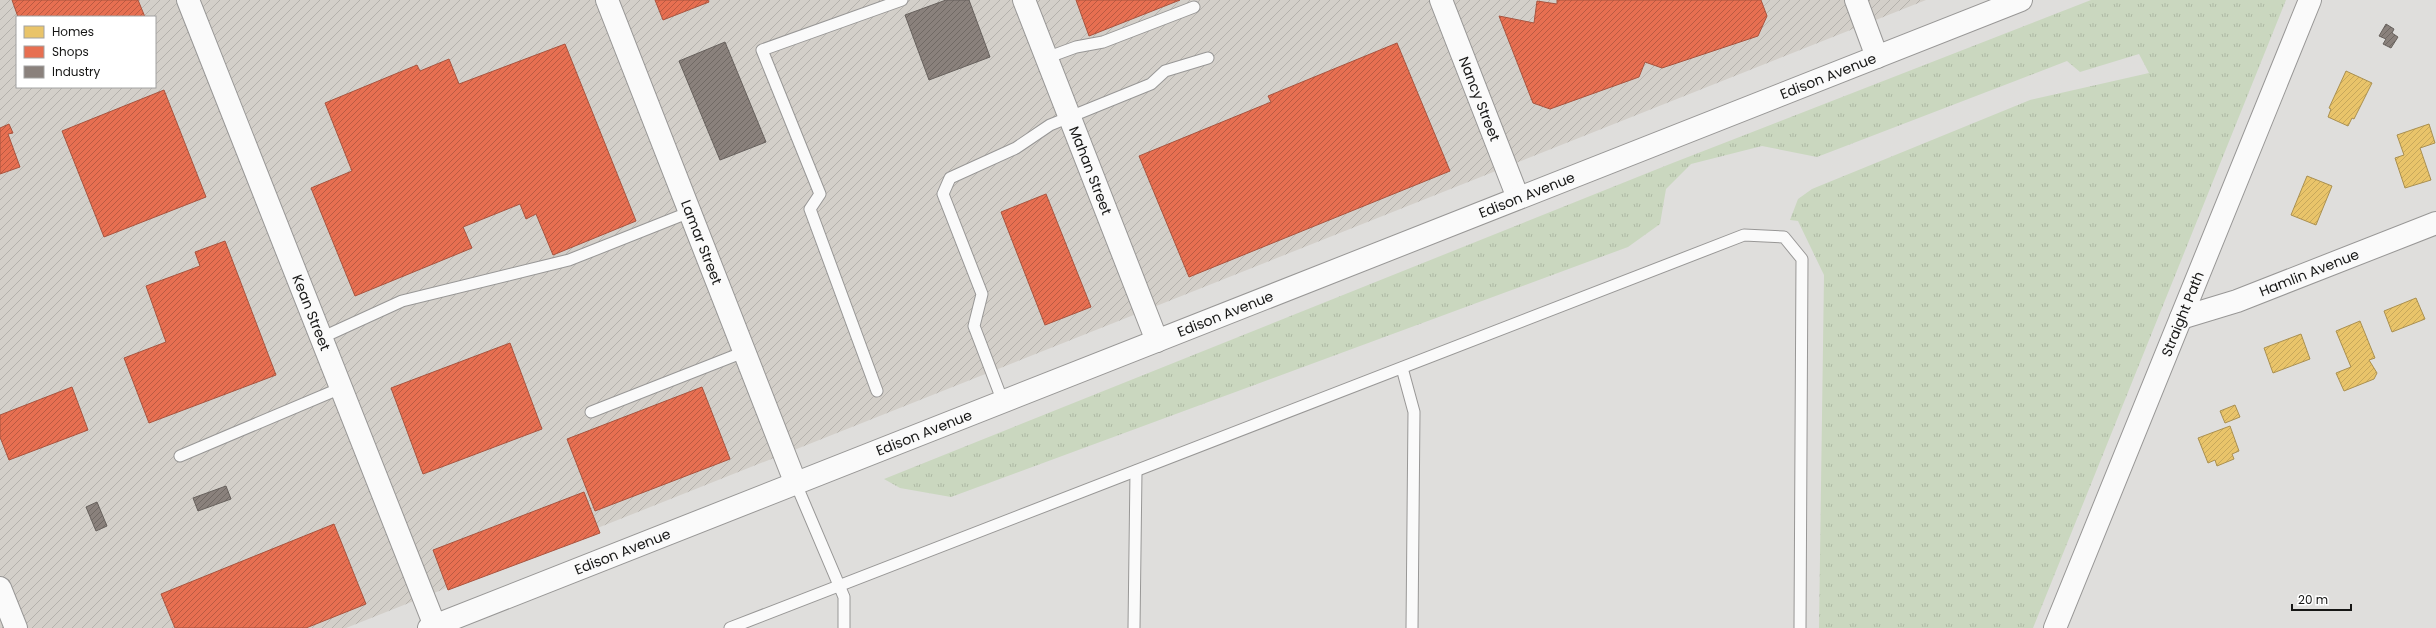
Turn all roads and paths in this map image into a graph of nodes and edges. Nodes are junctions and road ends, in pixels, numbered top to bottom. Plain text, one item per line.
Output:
1 (188, 0) edge
2 (607, 0) edge
3 (902, 0) edge
4 (1024, 0) edge
5 (1441, 0) edge
6 (1856, 0) edge
7 (2021, 0) edge
8 (2310, 0) edge
9 (1194, 7) dead end
10 (1877, 57) junction
11 (1046, 58) junction
12 (1208, 58) dead end
13 (1070, 117) junction
14 (1518, 198) junction
15 (690, 212) junction
16 (2436, 223) edge
17 (2181, 318) junction
18 (321, 338) junction
19 (1157, 341) junction
20 (744, 352) junction
21 (1402, 368) junction
22 (341, 388) junction
23 (877, 391) dead end
24 (1003, 402) junction
25 (591, 412) dead end
26 (180, 456) dead end
27 (1136, 471) junction
28 (796, 484) junction
29 (839, 586) junction
30 (0, 588) edge
31 (432, 627) edge
32 (16, 628) edge
33 (730, 628) edge
34 (844, 628) edge
35 (1134, 628) edge
36 (1412, 628) edge
37 (1800, 628) edge
38 (2055, 628) edge

1 - 18 street, Kean Street
2 - 15 street, Lamar Street
3 - 23 lane
4 - 11 street, Mahan Street
5 - 14 street, Nancy Street
6 - 10 street
7 - 10 street, Edison Avenue
8 - 17 street, Straight Path
9 - 11 lane
10 - 14 street, Edison Avenue
11 - 13 street, Mahan Street
12 - 13 lane
13 - 19 street, Mahan Street
13 - 24 lane
14 - 19 street, Edison Avenue
15 - 18 lane
15 - 20 street, Lamar Street
16 - 17 street, Hamlin Avenue
17 - 38 street, Straight Path
18 - 22 street, Kean Street
19 - 24 street, Edison Avenue
20 - 25 lane
20 - 28 street, Lamar Street
21 - 27 lane
21 - 36 lane
21 - 37 lane
22 - 26 lane
22 - 31 street, Kean Street
24 - 28 street, Edison Avenue
27 - 29 lane
27 - 35 lane
28 - 29 lane
28 - 31 street, Edison Avenue
29 - 33 lane
29 - 34 lane
30 - 32 street

